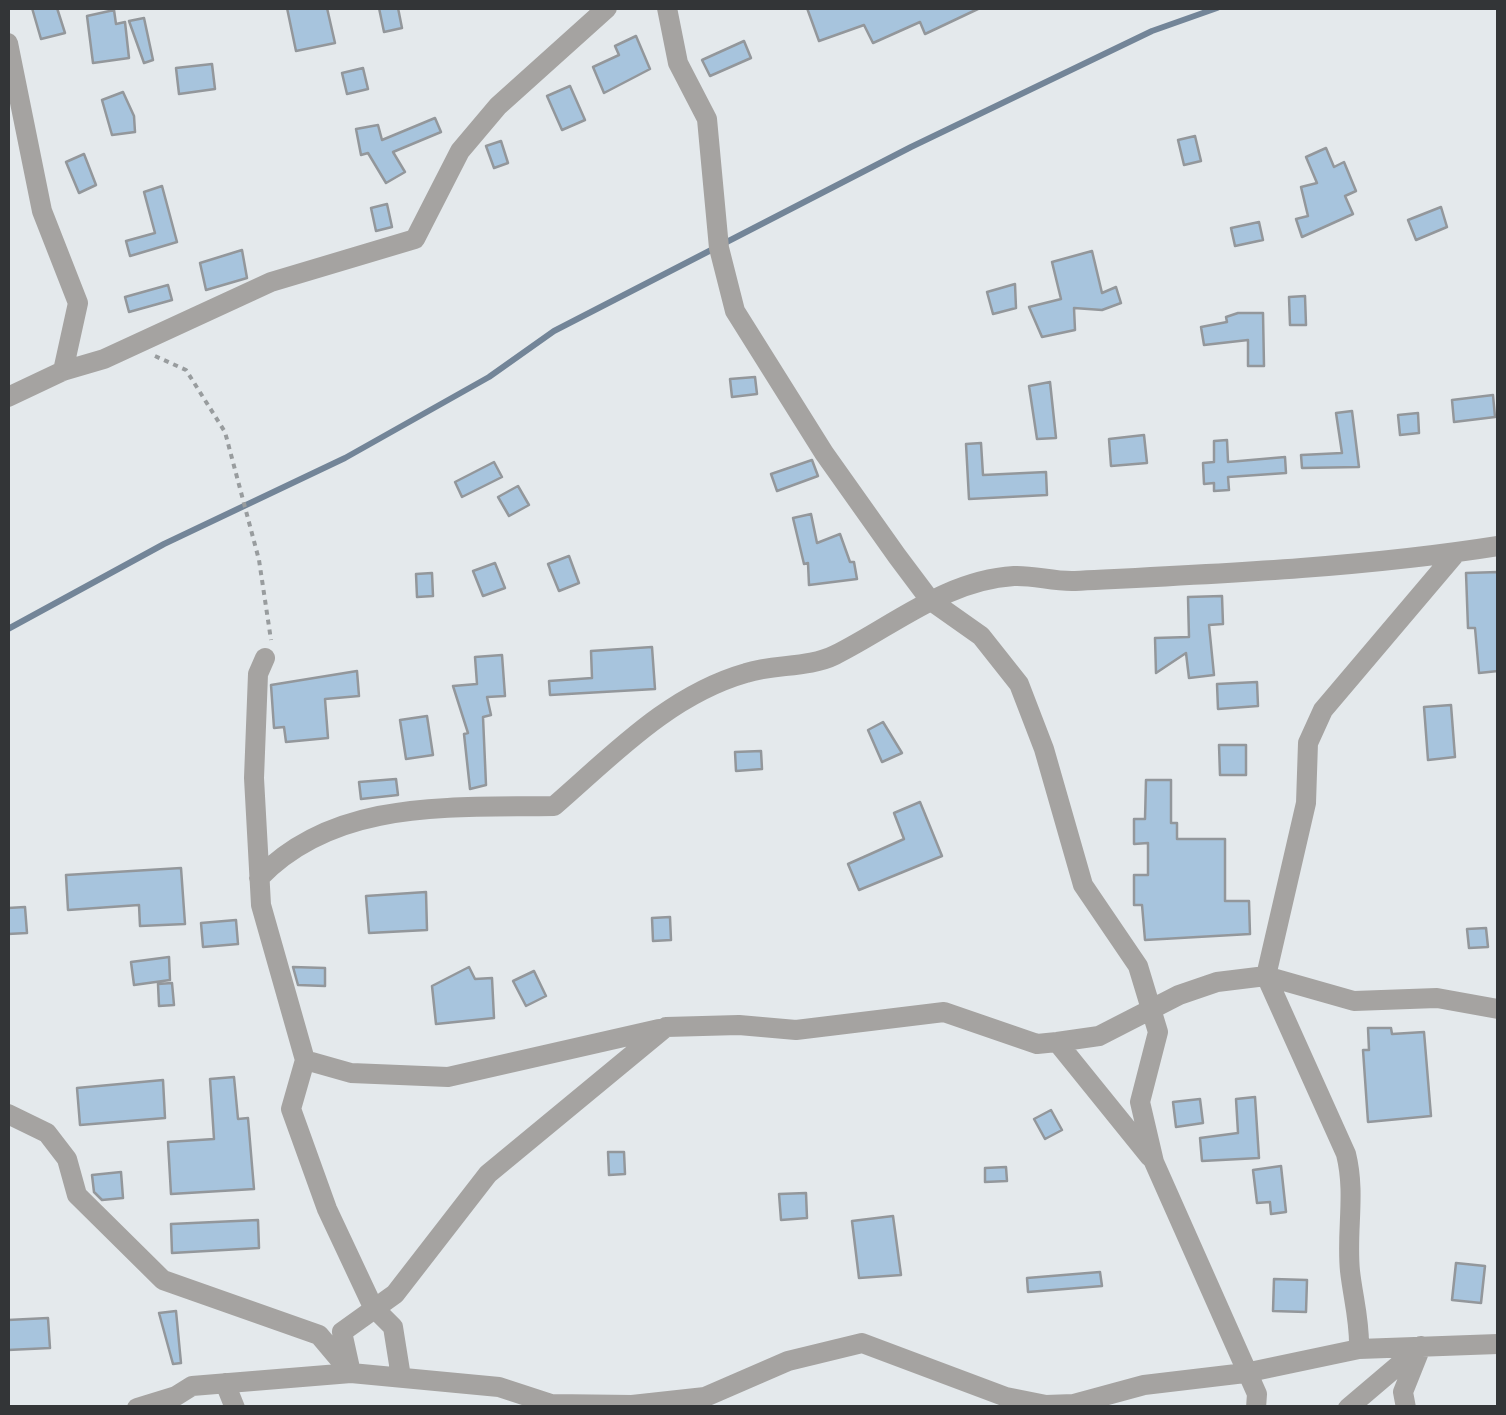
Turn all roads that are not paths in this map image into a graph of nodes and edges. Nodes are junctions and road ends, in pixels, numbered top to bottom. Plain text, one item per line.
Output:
1 (607, 8) edge
2 (667, 8) edge
3 (8, 48) edge
4 (63, 371) junction
5 (8, 397) edge
6 (1498, 546) edge
7 (1456, 552) junction
8 (930, 600) junction
9 (265, 658) road end
10 (260, 878) junction
11 (1266, 976) junction
12 (1498, 1008) edge
13 (1152, 1012) junction
14 (666, 1028) junction
15 (1057, 1042) junction
16 (305, 1060) junction
17 (8, 1114) edge
18 (1154, 1162) junction
19 (373, 1307) junction
20 (1498, 1344) edge
21 (1421, 1346) junction
22 (1359, 1348) junction
23 (351, 1373) junction
24 (1245, 1373) junction
25 (401, 1377) junction
26 (225, 1383) junction
27 (493, 1398) edge
28 (137, 1408) edge
29 (235, 1408) edge
30 (1256, 1408) edge
31 (1348, 1408) edge
32 (1406, 1408) edge

1 - 4 street
2 - 8 street
3 - 4 street
4 - 5 street
6 - 7 street
7 - 8 street
7 - 11 street
8 - 10 street
8 - 13 street
9 - 10 street
10 - 16 street
11 - 12 street
11 - 13 street
11 - 22 street
13 - 15 street
13 - 18 street
14 - 15 street
14 - 16 street
14 - 19 street
15 - 18 street
16 - 19 street
17 - 23 street
18 - 24 street
19 - 23 street
19 - 25 street
20 - 21 street
21 - 22 street
21 - 31 street
21 - 32 street
22 - 24 street
23 - 25 street
23 - 26 street
24 - 27 street
24 - 30 street
25 - 27 street
26 - 28 street
26 - 29 street

